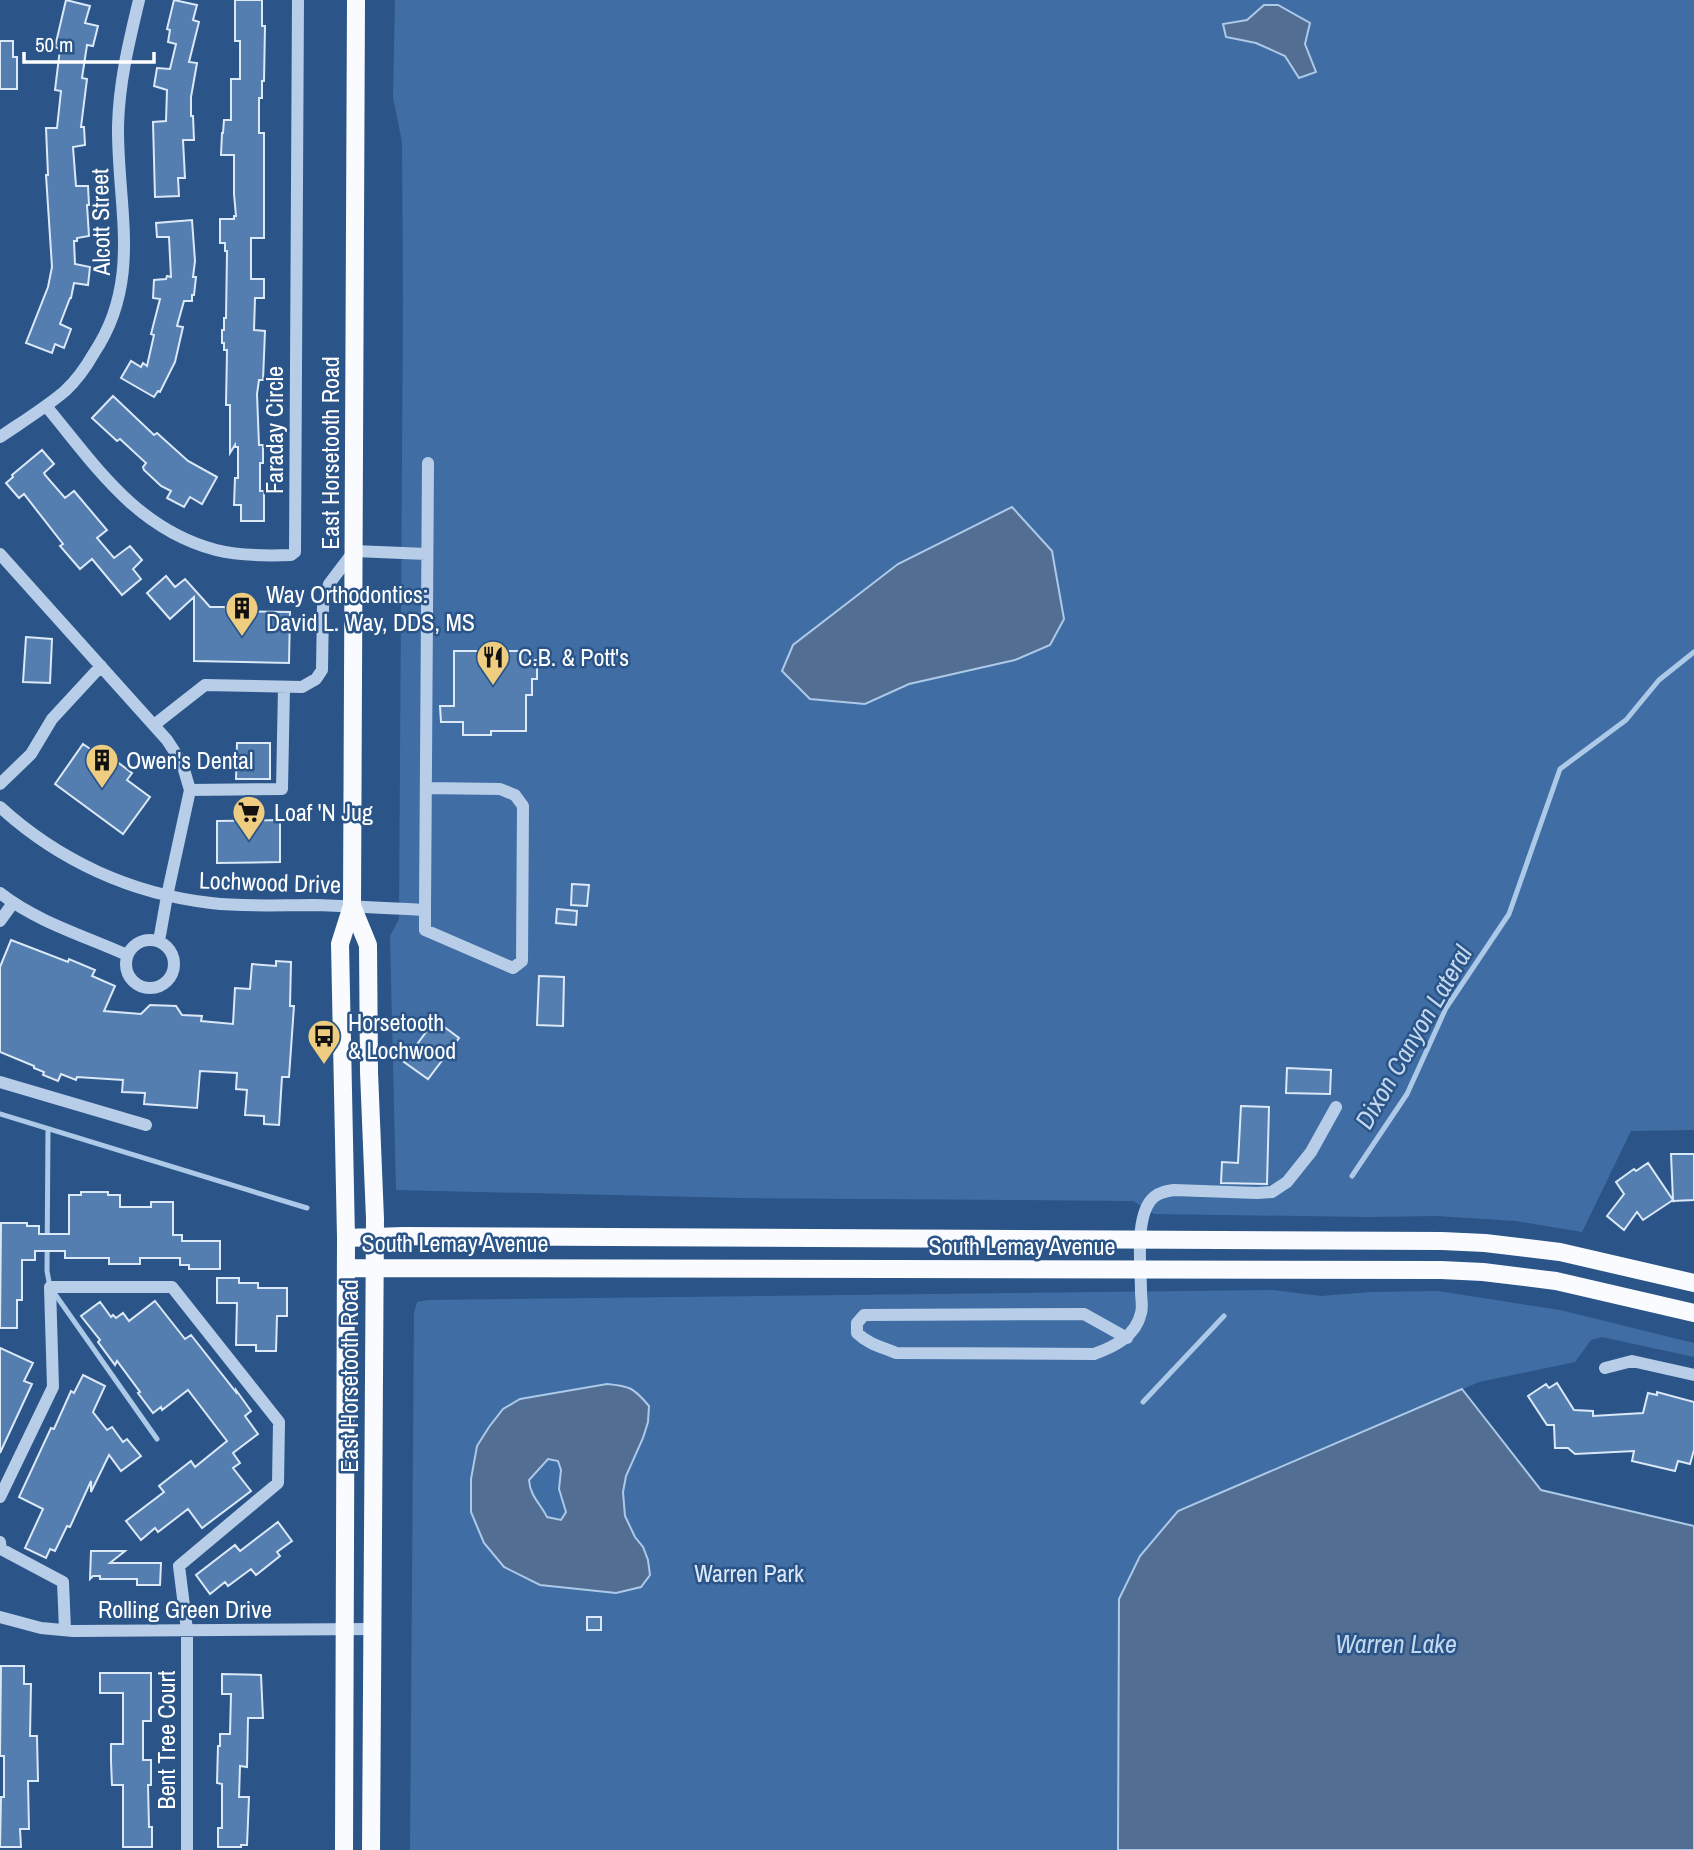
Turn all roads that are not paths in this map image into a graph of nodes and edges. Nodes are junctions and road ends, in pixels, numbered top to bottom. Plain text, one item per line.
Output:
1 (139, 0) edge
2 (298, 0) edge
3 (356, 0) edge
4 (46, 406) junction
5 (0, 437) edge
6 (428, 463) dead end
7 (354, 551) junction
8 (0, 554) edge
9 (427, 554) junction
10 (101, 666) junction
11 (285, 687) junction
12 (153, 725) junction
13 (0, 784) edge
14 (426, 788) junction
15 (190, 790) junction
16 (0, 807) edge
17 (0, 893) edge
18 (167, 896) junction
19 (13, 903) junction
20 (352, 906) junction
21 (425, 910) junction
22 (0, 921) edge
23 (159, 941) junction
24 (127, 956) junction
25 (0, 1082) edge
26 (1336, 1107) dead end
27 (146, 1125) dead end
28 (346, 1238) junction
29 (375, 1238) junction
30 (1141, 1239) junction
31 (346, 1268) junction
32 (374, 1268) junction
33 (1141, 1271) junction
34 (1694, 1283) edge
35 (1694, 1313) edge
36 (1127, 1338) junction
37 (1605, 1368) dead end
38 (1694, 1375) edge
39 (0, 1497) edge
40 (0, 1542) edge
41 (0, 1617) edge
42 (372, 1629) junction
43 (65, 1630) junction
44 (187, 1630) junction
45 (345, 1630) junction
46 (187, 1850) edge
47 (344, 1850) edge
48 (371, 1850) edge

1 - 4 street, Alcott Street
2 - 4 street, Faraday Circle
3 - 7 main road, East Horsetooth Road
4 - 5 street, Alcott Street
6 - 9 street
7 - 9 street
7 - 11 street
7 - 20 main road, East Horsetooth Road
8 - 10 street
9 - 14 street
10 - 12 street
10 - 13 street
11 - 12 street
11 - 15 street
12 - 15 street
14 - 21 street
14 - 21 street
15 - 18 street
16 - 18 street, Lochwood Drive
17 - 19 street
18 - 20 street, Lochwood Drive
18 - 23 street
19 - 22 street
19 - 24 street
20 - 21 street, Lochwood Drive
20 - 28 main road, East Horsetooth Road
20 - 29 main road, East Horsetooth Road
23 - 24 street
23 - 24 street
25 - 27 street
26 - 30 street
28 - 29 main road, South Lemay Avenue
28 - 31 main road, East Horsetooth Road
29 - 30 main road, South Lemay Avenue
29 - 32 main road, East Horsetooth Road
30 - 33 street
30 - 34 main road, South Lemay Avenue
31 - 32 main road, South Lemay Avenue
31 - 45 main road, East Horsetooth Road
32 - 33 main road, South Lemay Avenue
32 - 42 main road, East Horsetooth Road
33 - 35 main road, South Lemay Avenue
33 - 36 street
36 - 36 street
37 - 38 street
39 - 44 street, Bent Tree Court
40 - 43 street
41 - 43 street, Rolling Green Drive
42 - 45 street, Rolling Green Drive
42 - 48 main road, East Horsetooth Road
43 - 44 street, Rolling Green Drive
44 - 45 street, Rolling Green Drive
44 - 46 street, Bent Tree Court
45 - 47 main road, East Horsetooth Road

